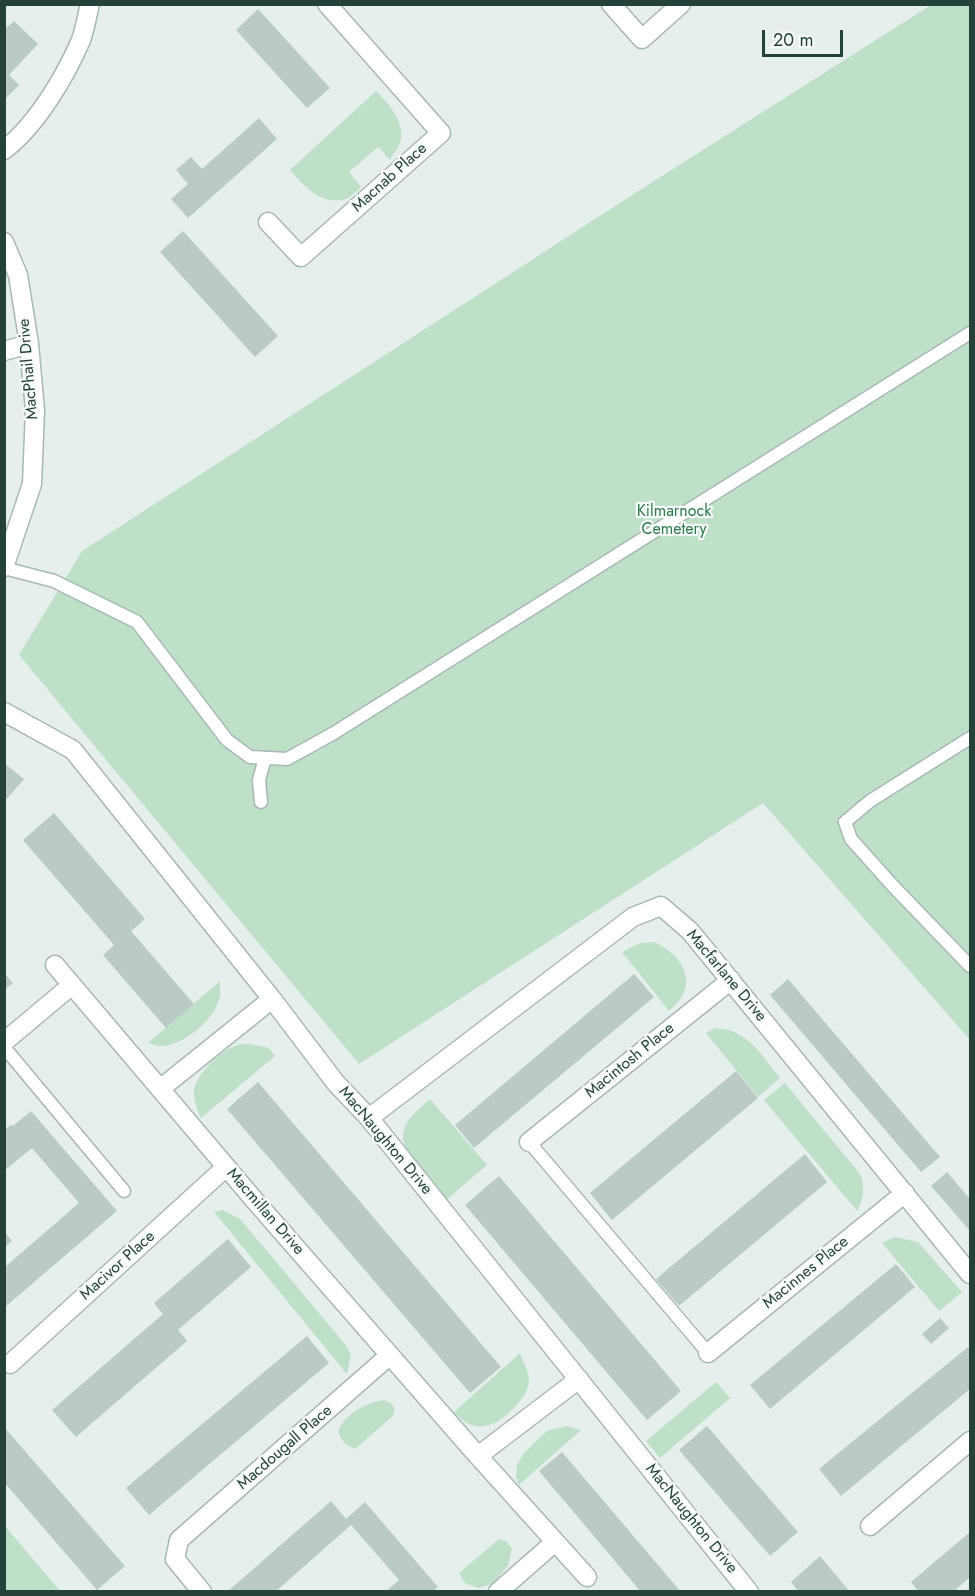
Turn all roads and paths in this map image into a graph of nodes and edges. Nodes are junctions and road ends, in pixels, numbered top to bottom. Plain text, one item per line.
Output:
1 (90, 4) edge
2 (327, 4) edge
3 (611, 4) edge
4 (681, 4) edge
5 (4, 150) edge
6 (268, 222) dead end
7 (4, 242) edge
8 (970, 333) edge
9 (29, 344) junction
10 (4, 351) edge
11 (4, 567) edge
12 (4, 712) edge
13 (970, 738) edge
14 (265, 758) junction
15 (261, 802) dead end
16 (55, 965) dead end
17 (970, 966) edge
18 (731, 980) junction
19 (72, 985) junction
20 (272, 999) junction
21 (4, 1042) edge
22 (4, 1047) edge
23 (160, 1089) junction
24 (369, 1118) junction
25 (529, 1142) joint
26 (226, 1167) junction
27 (124, 1191) dead end
28 (905, 1193) junction
29 (970, 1274) edge
30 (708, 1353) joint
31 (390, 1355) junction
32 (7, 1361) edge
33 (579, 1379) junction
34 (970, 1442) edge
35 (478, 1456) junction
36 (870, 1526) dead end
37 (555, 1542) junction
38 (587, 1577) dead end
39 (202, 1592) edge
40 (498, 1592) edge
41 (749, 1592) edge

1 - 5 street
2 - 6 street, Macnab Place
3 - 4 street
7 - 9 street, MacPhail Drive
8 - 14 lane
9 - 10 street
9 - 11 street, MacPhail Drive
11 - 14 lane
12 - 20 street, MacNaughton Drive
13 - 17 lane
14 - 15 lane
16 - 19 street, Macmillan Drive
18 - 24 street, Macfarlane Drive
18 - 25 street, Macintosh Place
18 - 28 street, Macfarlane Drive
19 - 21 street
19 - 23 street, Macmillan Drive
20 - 23 street
20 - 24 street, MacNaughton Drive
22 - 27 lane
23 - 26 street, Macmillan Drive
24 - 33 street, MacNaughton Drive
25 - 30 lane
26 - 31 street, Macmillan Drive
26 - 32 street, Macivor Place
28 - 29 street, Macfarlane Drive
28 - 30 street, Macinnes Place
31 - 35 street, Macmillan Drive
31 - 39 street, Macdougall Place
33 - 35 street
33 - 41 street, MacNaughton Drive
34 - 36 street
35 - 37 street, Macmillan Drive
37 - 38 street, Macmillan Drive
37 - 40 street

